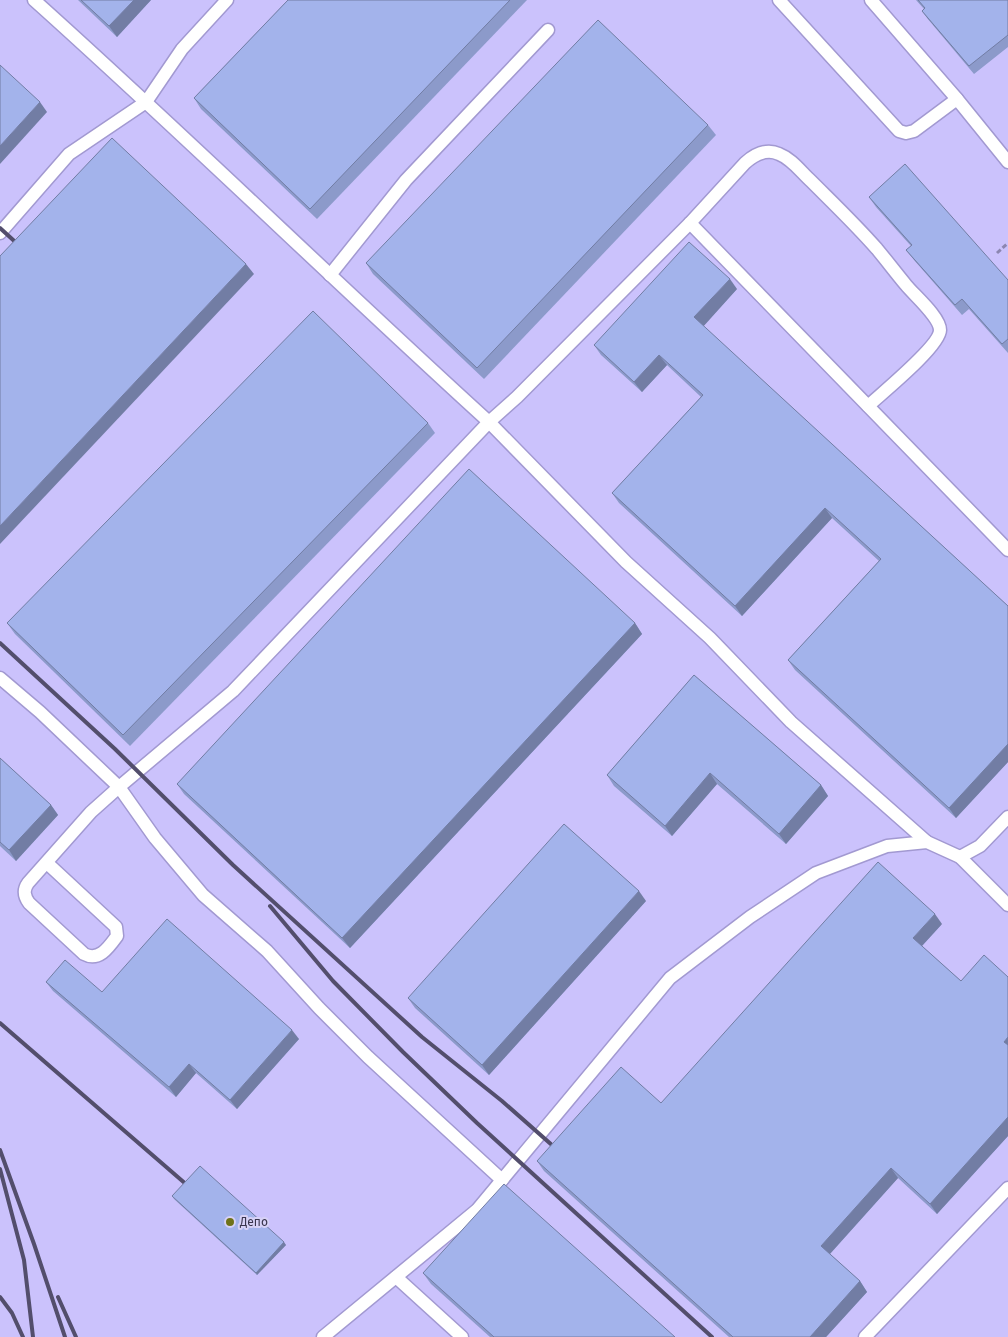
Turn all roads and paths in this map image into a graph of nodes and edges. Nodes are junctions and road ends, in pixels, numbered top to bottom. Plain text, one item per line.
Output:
1 (34, 0) edge
2 (226, 0) edge
3 (779, 0) edge
4 (872, 0) edge
5 (548, 30) dead end
6 (957, 99) junction
7 (146, 102) junction
8 (1008, 162) edge
9 (690, 223) junction
10 (0, 233) edge
11 (1008, 243) edge
12 (998, 253) dead end
13 (330, 275) junction
14 (868, 406) junction
15 (489, 422) junction
16 (1008, 550) edge
17 (0, 678) edge
18 (119, 786) junction
19 (1008, 817) edge
20 (927, 842) junction
21 (960, 857) junction
22 (47, 863) junction
23 (1008, 905) edge
24 (502, 1180) junction
25 (1008, 1188) edge
26 (396, 1277) junction
27 (323, 1337) edge
28 (462, 1337) edge
29 (865, 1337) edge

1 - 7 lane
2 - 7 lane
3 - 6 lane
4 - 6 lane
5 - 13 lane
6 - 8 lane
7 - 10 lane
7 - 13 lane
9 - 14 lane
9 - 14 lane
9 - 15 lane
11 - 12 path
13 - 15 lane
14 - 16 lane
15 - 18 lane
15 - 20 lane
17 - 18 lane
18 - 22 lane
18 - 24 lane
19 - 21 lane
20 - 21 lane
20 - 24 lane
21 - 23 lane
22 - 22 lane
24 - 26 lane
25 - 29 lane
26 - 27 lane
26 - 28 lane

